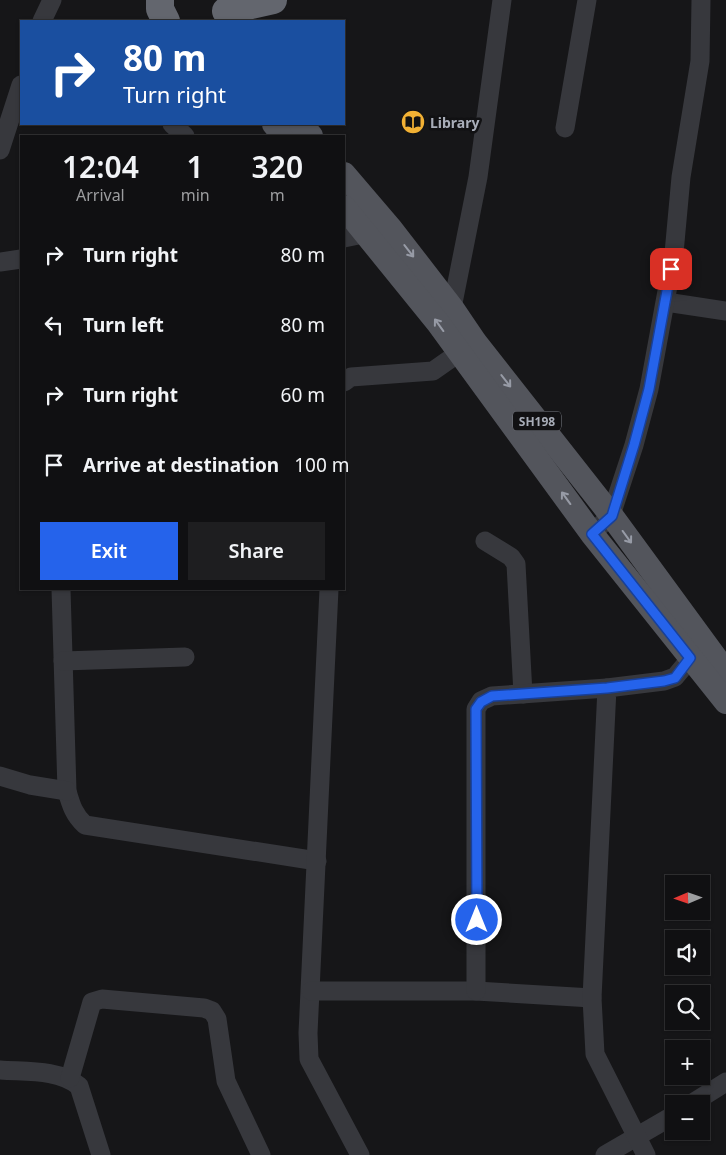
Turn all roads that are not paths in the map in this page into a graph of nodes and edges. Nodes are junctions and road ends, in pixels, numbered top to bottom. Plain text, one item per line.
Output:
1 (52, 0) edge
2 (160, 0) edge
3 (273, 0) edge
4 (502, 0) edge
5 (587, 0) edge
6 (701, 0) edge
7 (224, 15) edge
8 (46, 20) edge
9 (166, 20) edge
10 (20, 88) edge
11 (173, 125) edge
12 (275, 125) edge
13 (302, 125) edge
14 (565, 128) dead end
15 (184, 135) edge
16 (283, 135) edge
17 (311, 135) edge
18 (0, 150) edge
19 (345, 175) edge
20 (345, 210) edge
21 (392, 229) junction
22 (355, 235) edge
23 (20, 259) edge
24 (0, 262) edge
25 (666, 302) junction
26 (452, 308) junction
27 (726, 310) edge
28 (467, 348) junction
29 (345, 381) edge
30 (612, 516) junction
31 (592, 534) junction
32 (485, 541) dead end
33 (61, 590) edge
34 (329, 590) edge
35 (697, 651) junction
36 (185, 657) dead end
37 (63, 661) junction
38 (726, 672) edge
39 (607, 688) junction
40 (523, 694) junction
41 (726, 702) edge
42 (0, 776) edge
43 (67, 790) junction
44 (317, 861) junction
45 (311, 991) junction
46 (476, 991) junction
47 (592, 998) junction
48 (0, 1070) edge
49 (70, 1078) junction
50 (726, 1082) edge
51 (705, 1095) edge
52 (665, 1121) edge
53 (636, 1139) junction
54 (101, 1155) edge
55 (262, 1155) edge
56 (360, 1155) edge
57 (604, 1155) edge
58 (646, 1155) edge

1 - 8 street
2 - 9 highway
3 - 7 highway
4 - 26 street
5 - 14 street
6 - 25 street
10 - 18 street
11 - 15 street
12 - 16 main road
13 - 17 main road
19 - 21 main road, SH198
20 - 22 main road, SH198
21 - 22 street
21 -> 26 main road, SH198
28 -> 22 main road, SH198
23 - 24 street
25 - 27 street
25 - 30 street
26 - 28 main road, SH198
28 - 29 street
28 -> 30 main road, SH198
31 -> 28 main road, SH198
30 - 31 street
30 -> 35 main road, SH198
31 - 35 main road, SH198
32 - 40 street
33 - 37 street
34 - 44 street
35 - 38 main road, SH198
35 - 39 street
35 - 41 main road, SH198
36 - 37 street
37 - 43 street
39 - 40 street
39 - 47 street
40 - 46 street
42 - 43 street
43 - 44 street
44 - 45 street
45 - 46 street
45 - 56 street
46 - 47 street
47 - 53 street
48 - 49 street
49 - 54 street
49 - 55 street
50 - 51 street
52 - 53 street
53 - 57 street
53 - 58 street

